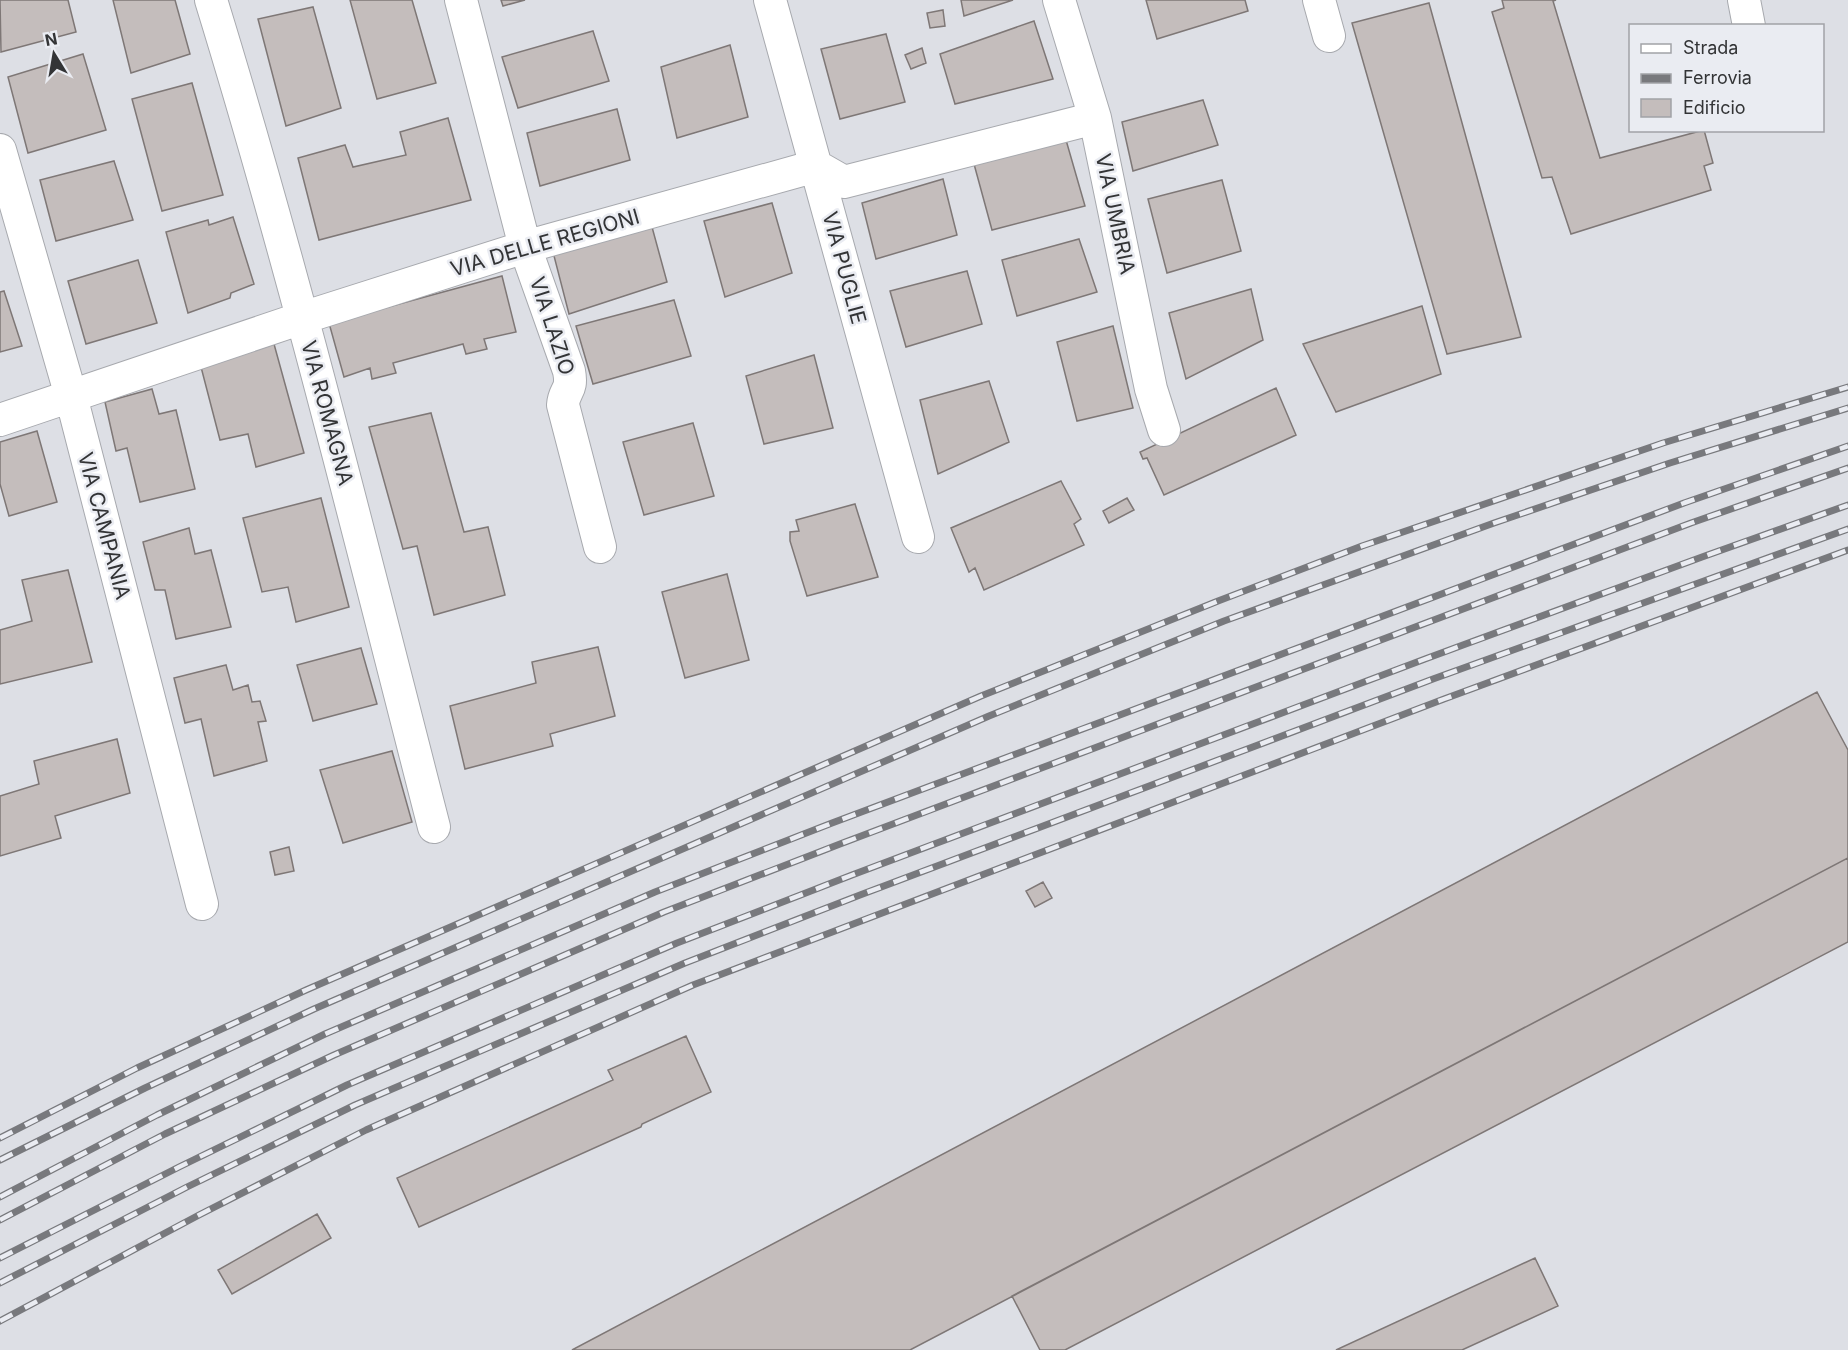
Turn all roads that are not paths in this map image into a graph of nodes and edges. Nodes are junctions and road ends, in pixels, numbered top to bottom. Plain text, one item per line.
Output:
1 (212, 0) edge
2 (461, 0) edge
3 (770, 0) edge
4 (1059, 0) edge
5 (1319, 0) edge
6 (1744, 0) edge
7 (1749, 24) edge
8 (1329, 36) dead end
9 (1095, 118) junction
10 (0, 150) edge
11 (816, 166) junction
12 (525, 247) junction
13 (302, 318) junction
14 (71, 396) junction
15 (0, 420) edge
16 (1164, 430) dead end
17 (918, 537) dead end
18 (600, 547) dead end
19 (434, 827) dead end
20 (202, 904) dead end

1 - 13 street, VIA ROMAGNA
2 - 12 street, VIA LAZIO
3 - 11 street, VIA PUGLIE
4 - 9 street, VIA UMBRIA
5 - 8 street
6 - 7 street
9 - 11 street
9 - 16 street, VIA UMBRIA
10 - 14 street, VIA CAMPANIA
11 - 12 street, VIA DELLE REGIONI
11 - 17 street, VIA PUGLIE
12 - 13 street, VIA DELLE REGIONI
12 - 18 street, VIA LAZIO
13 - 14 street, VIA DELLE REGIONI
13 - 19 street, VIA ROMAGNA
14 - 15 street, VIA DELLE REGIONI
14 - 20 street, VIA CAMPANIA

